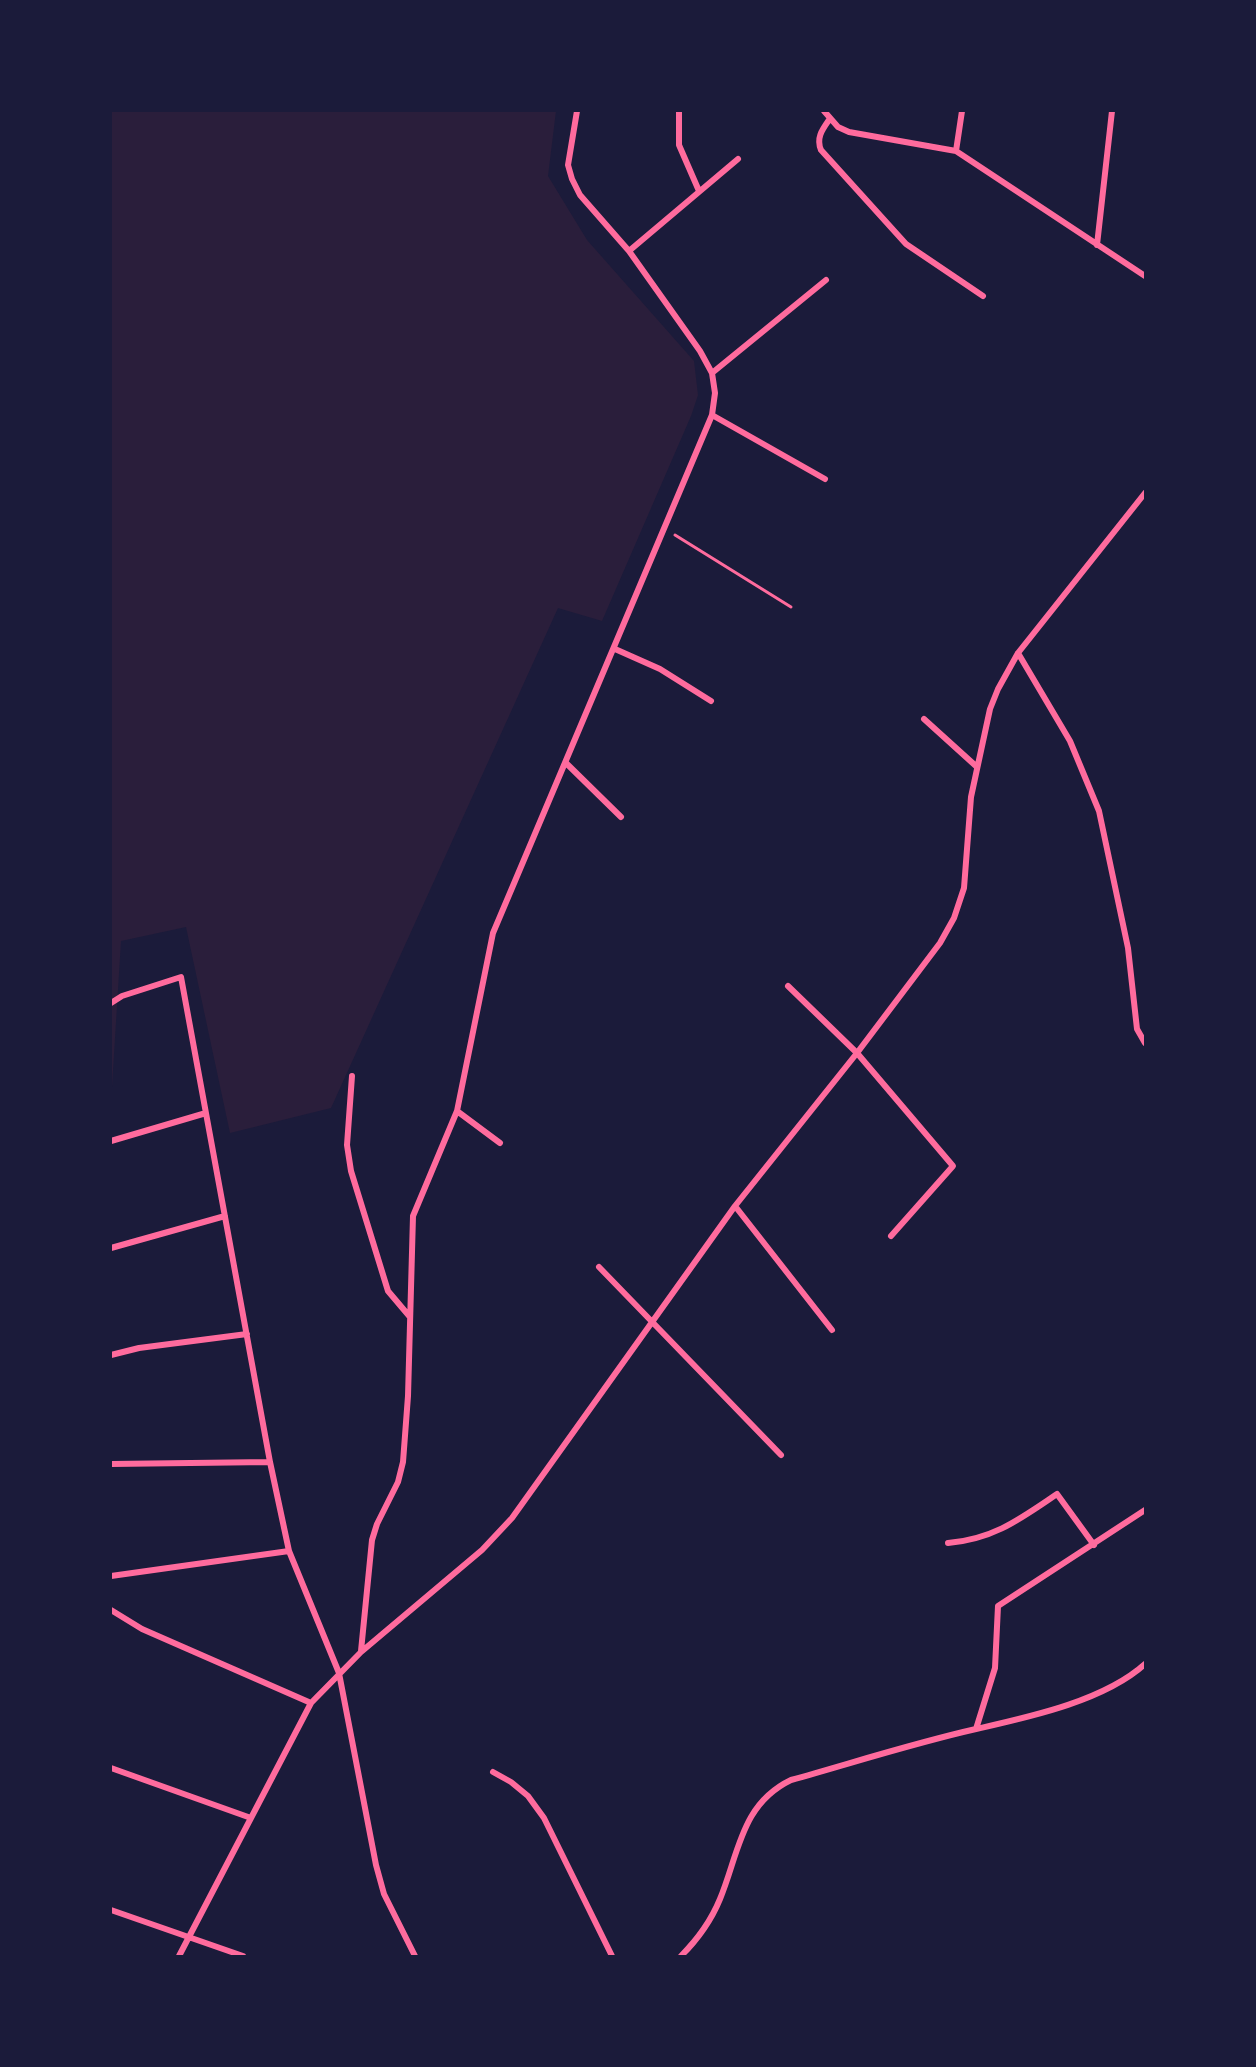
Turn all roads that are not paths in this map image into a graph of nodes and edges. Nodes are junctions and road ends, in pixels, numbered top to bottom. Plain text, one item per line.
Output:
1 (577, 111) edge
2 (679, 111) edge
3 (824, 111) edge
4 (962, 111) edge
5 (1112, 111) edge
6 (830, 120) junction
7 (956, 151) junction
8 (738, 159) dead end
9 (699, 191) junction
10 (1097, 245) junction
11 (629, 251) junction
12 (1145, 276) edge
13 (826, 280) dead end
14 (983, 296) dead end
15 (712, 373) junction
16 (712, 415) junction
17 (825, 479) dead end
18 (1145, 493) edge
19 (615, 649) junction
20 (1018, 654) junction
21 (711, 701) dead end
22 (924, 719) dead end
23 (566, 763) junction
24 (977, 767) junction
25 (621, 817) dead end
26 (788, 986) dead end
27 (111, 1003) edge
28 (1145, 1042) edge
29 (857, 1053) junction
30 (352, 1076) dead end
31 (457, 1111) junction
32 (206, 1113) junction
33 (111, 1140) edge
34 (500, 1143) dead end
35 (735, 1206) junction
36 (225, 1216) junction
37 (891, 1236) dead end
38 (111, 1248) edge
39 (599, 1267) dead end
40 (410, 1317) junction
41 (653, 1322) junction
42 (832, 1330) dead end
43 (247, 1334) junction
44 (111, 1355) edge
45 (781, 1455) dead end
46 (270, 1462) junction
47 (111, 1464) edge
48 (1145, 1510) edge
49 (948, 1543) dead end
50 (1094, 1545) junction
51 (289, 1551) junction
52 (111, 1576) edge
53 (111, 1610) edge
54 (361, 1652) junction
55 (1145, 1664) edge
56 (339, 1674) junction
57 (310, 1703) junction
58 (976, 1729) junction
59 (111, 1768) edge
60 (493, 1772) dead end
61 (251, 1818) junction
62 (111, 1910) edge
63 (190, 1937) junction
64 (179, 1956) edge
65 (243, 1956) edge
66 (415, 1956) edge
67 (612, 1956) edge
68 (681, 1956) edge

1 - 11 street
2 - 9 street
3 - 6 street
4 - 7 street
5 - 10 street
6 - 7 street
6 - 14 street
7 - 10 street
8 - 9 street
9 - 11 street
10 - 12 street
11 - 15 street
13 - 15 street
15 - 16 street
16 - 17 street
16 - 19 street
18 - 20 street
19 - 21 street
19 - 23 street
20 - 24 street
20 - 28 street
22 - 24 street
23 - 25 street
23 - 31 street
24 - 29 street
26 - 29 street
27 - 32 street
29 - 35 street
29 - 37 street
30 - 40 street
31 - 34 street
31 - 40 street
32 - 33 street
32 - 36 street
35 - 41 street
35 - 42 street
36 - 38 street
36 - 43 street
39 - 41 street
40 - 54 street
41 - 45 street
41 - 54 street
43 - 44 street
43 - 46 street
46 - 47 street
46 - 51 street
48 - 50 street
49 - 50 street
50 - 58 street
51 - 52 street
51 - 56 street
53 - 57 street
54 - 56 street
55 - 58 street
56 - 57 street
56 - 66 street
57 - 61 street
58 - 68 street
59 - 61 street
60 - 67 street
61 - 63 street
62 - 63 street
63 - 64 street
63 - 65 street

